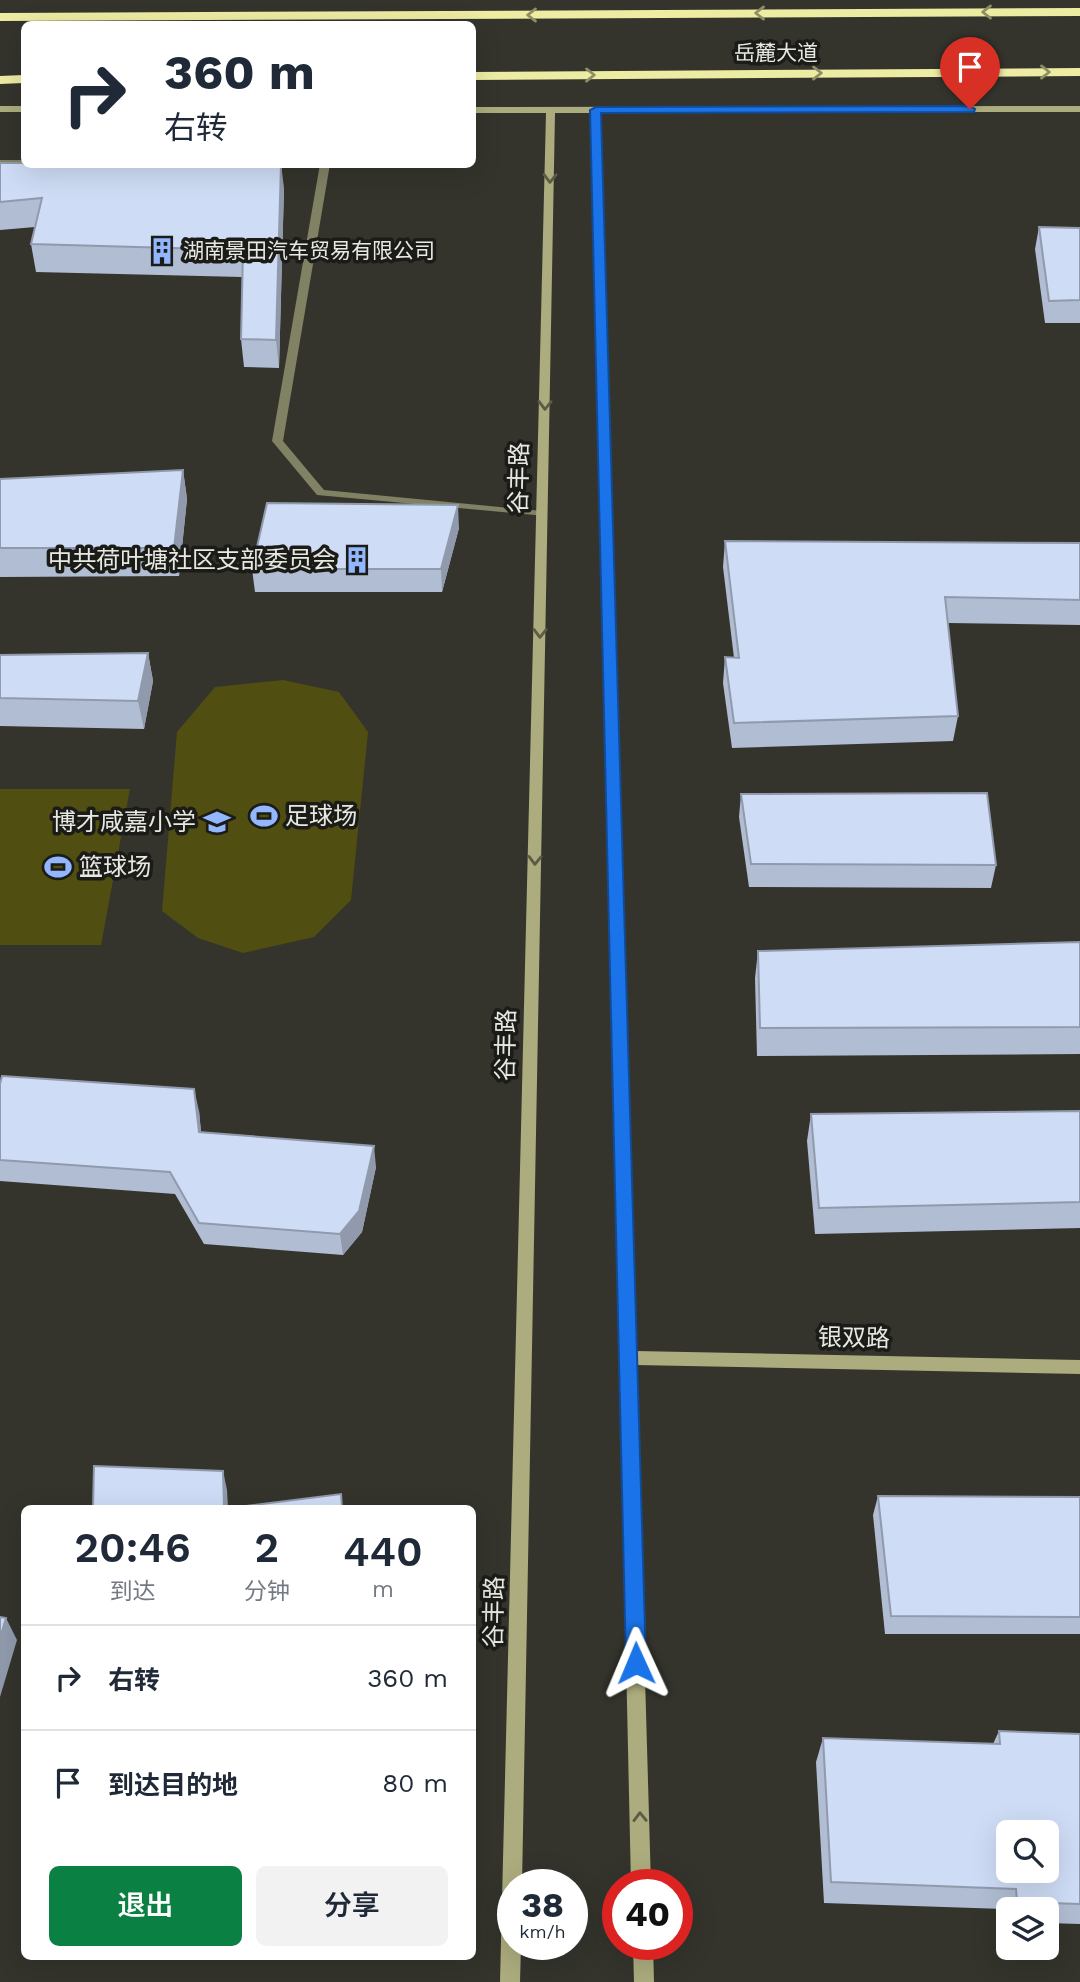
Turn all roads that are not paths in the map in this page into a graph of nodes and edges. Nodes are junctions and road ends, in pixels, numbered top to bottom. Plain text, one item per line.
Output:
1 (1080, 12) edge
2 (0, 17) edge
3 (1080, 72) edge
4 (476, 76) edge
5 (21, 79) edge
6 (0, 80) edge
7 (0, 109) edge
8 (21, 109) edge
9 (1080, 109) edge
10 (476, 110) edge
11 (551, 110) junction
12 (596, 110) junction
13 (0, 163) edge
14 (21, 163) edge
15 (324, 168) edge
16 (542, 514) junction
17 (628, 1358) junction
18 (1080, 1367) edge
19 (642, 1869) edge
20 (643, 1960) edge
21 (510, 1982) edge
22 (644, 1982) edge

1 -> 2 highway, 岳麓大道
4 -> 3 highway, 岳麓大道
5 - 6 highway
7 - 8 street
9 - 12 street
10 - 11 street
11 - 12 street
11 -> 16 street, 谷丰路
12 - 17 street
13 - 14 street
15 - 16 street
16 -> 21 street, 谷丰路
17 - 18 street, 银双路
19 -> 17 street
20 - 22 street

